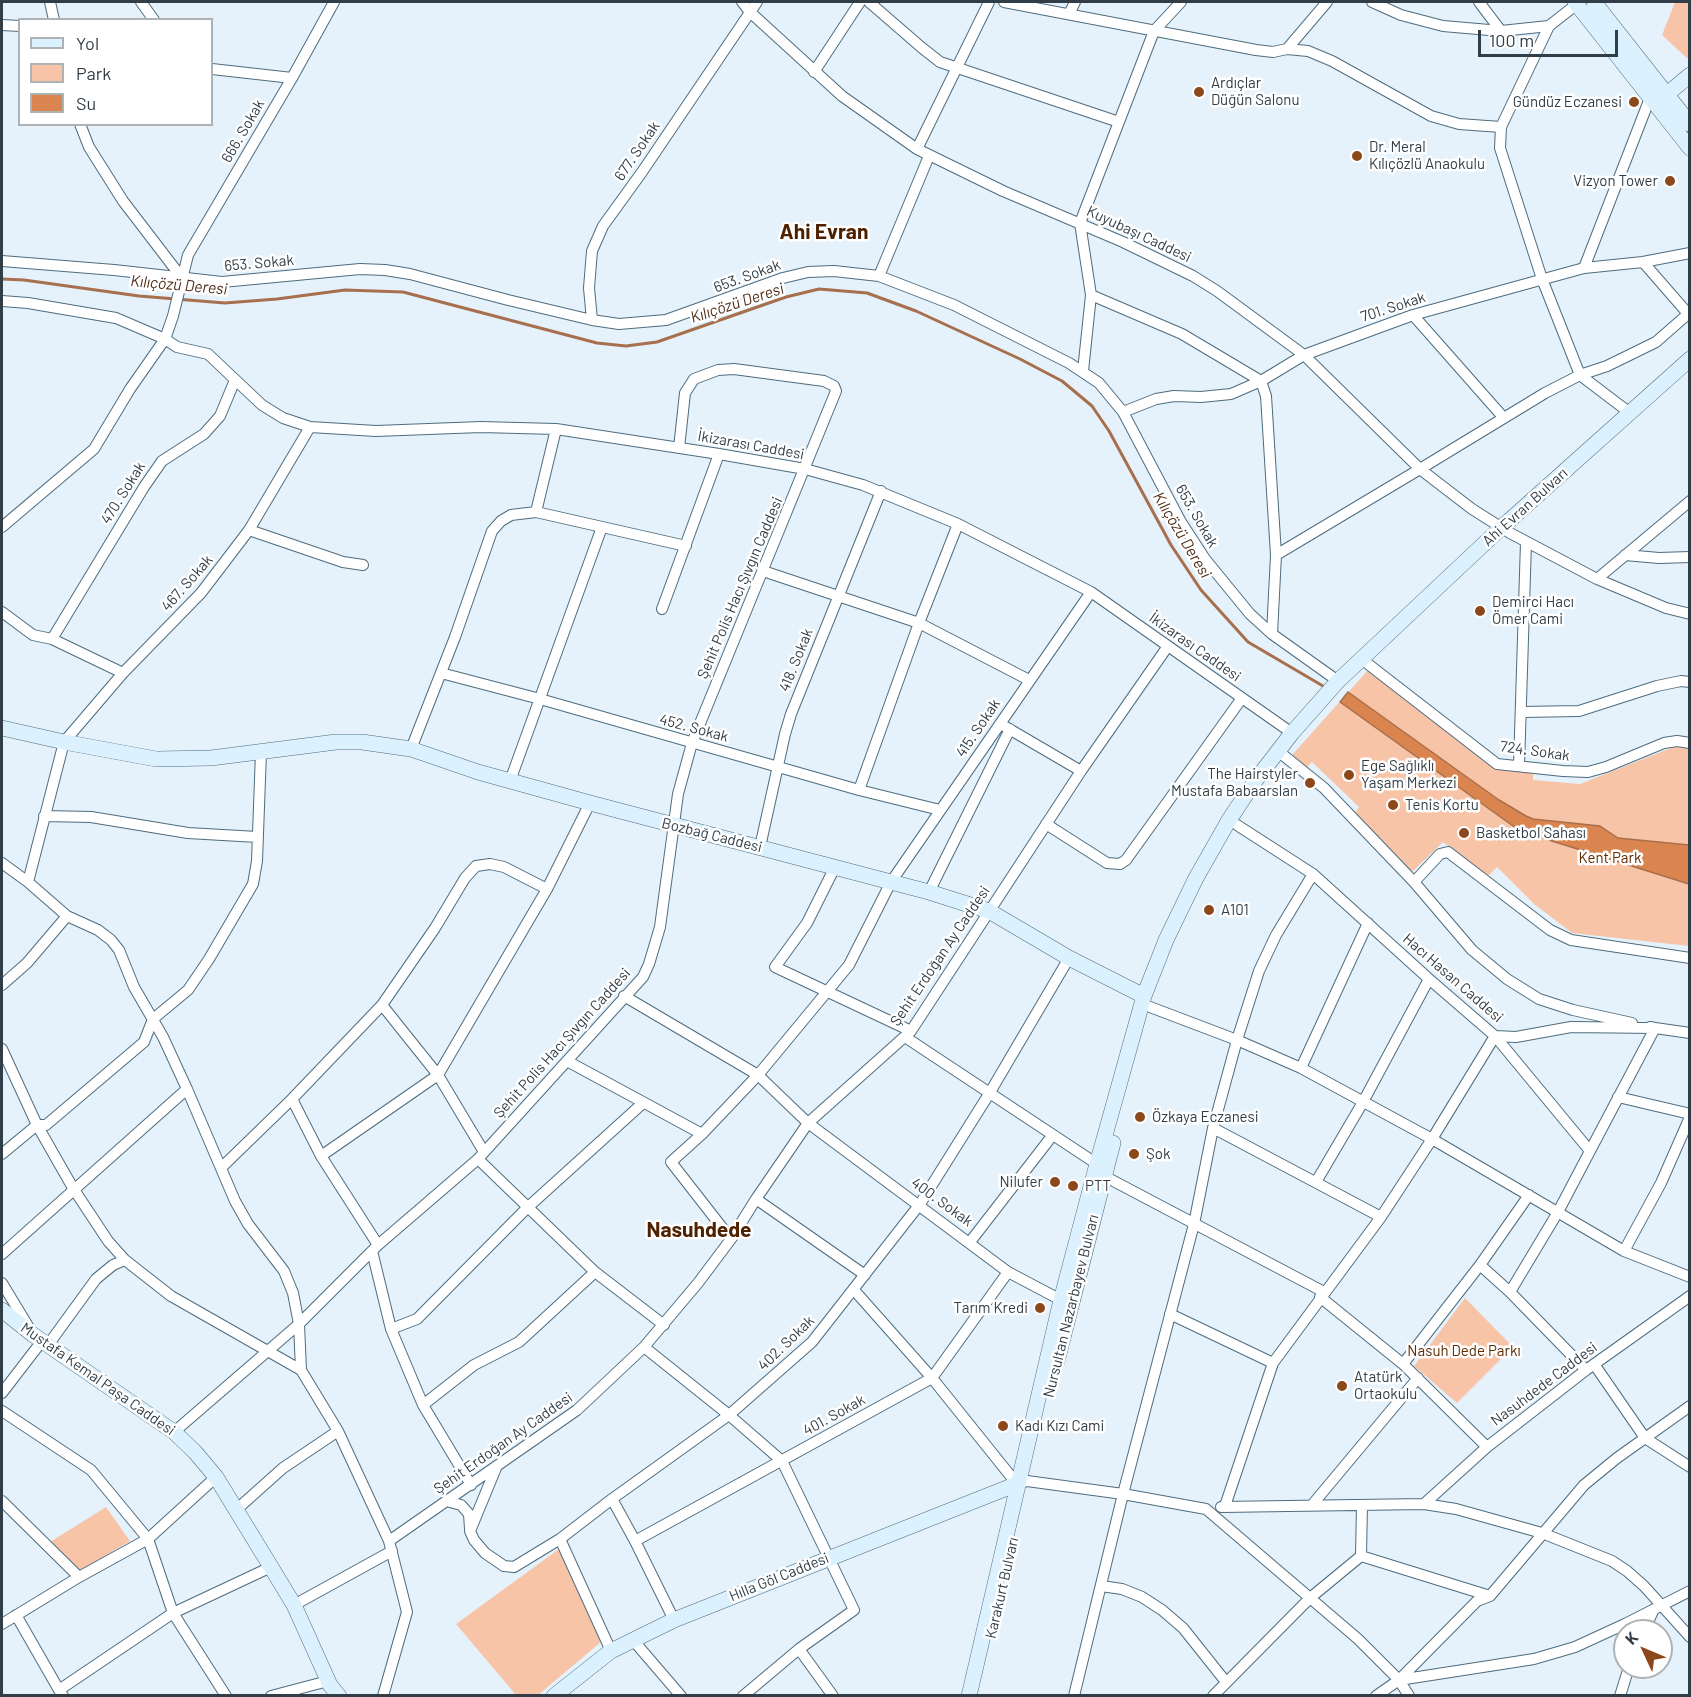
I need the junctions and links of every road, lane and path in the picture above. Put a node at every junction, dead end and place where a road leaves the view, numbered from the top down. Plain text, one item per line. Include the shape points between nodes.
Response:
1 (51, 2) edge
2 (141, 2) edge
3 (334, 2) edge
4 (742, 2) edge
5 (758, 2) edge
6 (860, 2) edge
7 (869, 2) edge
8 (989, 2) edge
9 (1004, 2) edge
10 (1075, 2) edge
11 (1181, 2) edge
12 (1327, 2) edge
13 (1372, 2) edge
14 (1479, 2) edge
15 (1594, 2) edge
16 (1576, 3) edge
17 (750, 12) junction
18 (1069, 14) junction
19 (54, 18) edge
20 (153, 18) edge
21 (2, 25) edge
22 (18, 26) edge
23 (1548, 26) junction
24 (1501, 31) junction
25 (1154, 32) junction
26 (1287, 49) junction
27 (957, 67) junction
28 (213, 69) edge
29 (814, 72) junction
30 (1689, 75) edge
31 (291, 78) junction
32 (1666, 95) junction
33 (1650, 98) junction
34 (1119, 123) junction
35 (1689, 124) edge
36 (81, 126) edge
37 (1501, 126) junction
38 (1689, 148) edge
39 (917, 149) junction
40 (929, 156) junction
41 (1080, 223) junction
42 (1689, 254) edge
43 (2, 261) edge
44 (1642, 262) junction
45 (1584, 268) junction
46 (879, 276) junction
47 (183, 278) junction
48 (1542, 279) junction
49 (1091, 295) junction
50 (2, 301) edge
51 (1413, 315) junction
52 (1689, 315) edge
53 (592, 320) junction
54 (165, 339) junction
55 (1304, 355) junction
56 (1689, 359) edge
57 (1689, 370) edge
58 (1083, 371) junction
59 (1580, 375) junction
60 (235, 380) junction
61 (1261, 381) junction
62 (1124, 412) junction
63 (1630, 413) junction
64 (1503, 417) junction
65 (310, 427) junction
66 (556, 429) junction
67 (679, 448) junction
68 (719, 454) junction
69 (805, 469) junction
70 (1420, 470) junction
71 (881, 491) junction
72 (1689, 501) edge
73 (536, 512) junction
74 (3, 524) edge
75 (958, 524) junction
76 (602, 526) junction
77 (249, 530) junction
78 (1506, 530) junction
79 (1526, 542) junction
80 (686, 546) junction
81 (1276, 555) junction
82 (1625, 555) junction
83 (1689, 557) edge
84 (363, 566) dead end
85 (763, 571) junction
86 (1597, 579) junction
87 (1091, 592) junction
88 (838, 596) junction
89 (662, 609) dead end
90 (2, 612) edge
91 (1689, 614) edge
92 (919, 623) junction
93 (1272, 634) junction
94 (52, 639) junction
95 (1168, 646) junction
96 (1365, 660) junction
97 (123, 673) junction
98 (441, 674) junction
99 (1029, 680) junction
100 (1338, 681) junction
101 (1689, 682) edge
102 (1242, 698) junction
103 (540, 699) junction
104 (1521, 711) junction
105 (999, 724) junction
106 (2, 728) edge
107 (1010, 729) junction
108 (1292, 733) junction
109 (64, 742) junction
110 (692, 743) junction
111 (1689, 743) edge
112 (411, 749) junction
113 (261, 752) junction
114 (1282, 754) junction
115 (778, 766) junction
116 (1519, 766) junction
117 (1081, 771) junction
118 (510, 781) junction
119 (859, 790) junction
120 (590, 803) junction
121 (940, 810) junction
122 (44, 816) junction
123 (1046, 824) junction
124 (1237, 825) junction
125 (674, 826) junction
126 (257, 837) junction
127 (760, 848) junction
128 (2, 863) edge
129 (835, 867) junction
130 (1312, 874) junction
131 (28, 882) junction
132 (891, 882) junction
133 (1414, 882) junction
134 (547, 889) junction
135 (929, 892) junction
136 (989, 911) junction
137 (67, 916) junction
138 (1368, 923) junction
139 (1069, 958) junction
140 (1689, 958) edge
141 (1429, 979) junction
142 (2, 985) edge
143 (828, 992) junction
144 (624, 996) junction
145 (1147, 1002) junction
146 (382, 1005) junction
147 (153, 1019) junction
148 (1655, 1028) junction
149 (1689, 1033) edge
150 (908, 1034) junction
151 (1495, 1036) junction
152 (1237, 1040) junction
153 (2, 1049) edge
154 (567, 1061) junction
155 (1300, 1068) junction
156 (438, 1075) junction
157 (758, 1075) junction
158 (187, 1089) junction
159 (989, 1094) junction
160 (1618, 1097) junction
161 (292, 1099) junction
162 (1364, 1102) junction
163 (643, 1103) junction
164 (1689, 1115) edge
165 (808, 1123) junction
166 (37, 1125) junction
167 (1214, 1128) junction
168 (702, 1134) junction
169 (1052, 1136) junction
170 (1432, 1140) junction
171 (1590, 1151) junction
172 (2, 1154) edge
173 (321, 1156) junction
174 (481, 1156) junction
175 (222, 1167) junction
176 (1100, 1170) junction
177 (1316, 1182) junction
178 (73, 1188) junction
179 (1529, 1195) junction
180 (756, 1198) junction
181 (920, 1204) junction
182 (527, 1208) junction
183 (1558, 1212) junction
184 (1381, 1217) junction
185 (1194, 1224) junction
186 (731, 1239) junction
187 (970, 1242) junction
188 (375, 1248) junction
189 (1624, 1251) junction
190 (2, 1254) edge
191 (125, 1260) junction
192 (1480, 1265) junction
193 (595, 1272) junction
194 (1008, 1272) junction
195 (866, 1275) junction
196 (1689, 1277) edge
197 (2, 1283) edge
198 (854, 1290) junction
199 (1510, 1292) junction
200 (1322, 1295) junction
201 (1689, 1296) edge
202 (1061, 1300) junction
203 (2, 1310) edge
204 (1170, 1314) junction
205 (299, 1324) junction
206 (664, 1325) junction
207 (392, 1329) junction
208 (41, 1340) junction
209 (644, 1347) junction
210 (269, 1351) junction
211 (1273, 1363) junction
212 (1403, 1364) junction
213 (1590, 1367) junction
214 (301, 1370) junction
215 (932, 1378) junction
216 (1418, 1378) junction
217 (2, 1393) edge
218 (423, 1405) junction
219 (1689, 1406) edge
220 (2, 1411) edge
221 (729, 1415) junction
222 (338, 1431) junction
223 (174, 1432) junction
224 (1645, 1438) junction
225 (1487, 1447) junction
226 (782, 1461) junction
227 (1689, 1467) edge
228 (496, 1468) junction
229 (216, 1477) junction
230 (1022, 1482) junction
231 (471, 1485) junction
232 (1123, 1494) junction
233 (612, 1499) junction
234 (2, 1501) edge
235 (446, 1501) junction
236 (1424, 1504) junction
237 (1312, 1505) junction
238 (1362, 1505) junction
239 (1225, 1506) junction
240 (1206, 1509) junction
241 (236, 1510) junction
242 (470, 1531) junction
243 (1542, 1533) junction
244 (148, 1539) junction
245 (560, 1539) junction
246 (635, 1540) junction
247 (390, 1546) junction
248 (1361, 1556) junction
249 (828, 1557) junction
250 (272, 1567) junction
251 (79, 1577) junction
252 (1101, 1586) junction
253 (1689, 1591) edge
254 (1490, 1596) junction
255 (1310, 1598) junction
256 (294, 1605) junction
257 (1657, 1609) junction
258 (173, 1613) junction
259 (16, 1615) junction
260 (1651, 1619) edge
261 (674, 1620) junction
262 (2, 1624) edge
263 (1689, 1637) edge
264 (633, 1640) junction
265 (799, 1649) junction
266 (611, 1651) junction
267 (1625, 1679) edge
268 (1399, 1680) junction
269 (1226, 1683) junction
270 (331, 1689) edge
271 (61, 1693) edge
272 (225, 1695) edge
273 (271, 1695) edge
274 (383, 1695) edge
275 (554, 1695) edge
276 (681, 1695) edge
277 (743, 1695) edge
278 (833, 1695) edge
279 (969, 1695) edge
280 (977, 1695) edge
281 (1074, 1695) edge
282 (1213, 1695) edge
283 (1376, 1695) edge
284 (1409, 1695) edge
285 (1620, 1695) edge

1 - 19 street
2 - 20 street
3 - 31 street, 666. Sokak
4 - 17 street, Kuyubaşı Caddesi
5 - 17 street, 677. Sokak
6 - 29 street
7 - 27 street via 940,62
8 - 27 street
9 - 18 street
10 - 18 street
11 - 25 street
12 - 26 street
13 - 24 street via 1401,15 1443,26
14 - 24 street
15 - 32 main road
16 - 23 street
16 - 33 main road
17 - 29 street, Kuyubaşı Caddesi
17 - 53 street, 677. Sokak via 603,226 592,251
18 - 25 street
21 - 22 street
23 - 24 street
23 - 37 street
25 - 26 street via 1256,51
25 - 34 street
26 - 37 street via 1308,51 1332,61 1431,116 1459,124
27 - 34 street
27 - 39 street
28 - 31 street
29 - 39 street, Kuyubaşı Caddesi
30 - 32 main road
31 - 47 street, 666. Sokak via 188,255
32 - 35 main road
33 - 38 main road
33 - 45 street
34 - 41 street
36 - 47 street via 89,147 123,201
37 - 48 street via 1500,148
39 - 40 street, Kuyubaşı Caddesi
40 - 41 street, Kuyubaşı Caddesi
40 - 46 street
41 - 49 street
41 - 55 street, Kuyubaşı Caddesi via 1193,276
42 - 44 street, 701. Sokak
43 - 47 street, 653. Sokak
44 - 45 street, 701. Sokak
44 - 52 street
45 - 48 street, 701. Sokak
46 - 53 street, 653. Sokak via 808,272 666,320 619,324
46 - 58 street, 653. Sokak via 954,305
47 - 53 street, 653. Sokak via 222,282 385,270
47 - 54 street, 666. Sokak
48 - 51 street, 701. Sokak
48 - 59 street
49 - 58 street
49 - 61 street via 1182,334
50 - 54 street, İkizarası Caddesi via 116,318
51 - 55 street, 701. Sokak
51 - 64 street
52 - 59 street via 1656,342
54 - 60 street, İkizarası Caddesi via 187,351 208,354
54 - 74 street, 666. Sokak via 94,448
55 - 61 street, 701. Sokak
55 - 70 street, Kuyubaşı Caddesi
56 - 63 main road, Ahi Evran Bulvarı
57 - 78 main road, Ahi Evran Bulvarı
58 - 62 street, 653. Sokak
59 - 63 street
59 - 64 street
60 - 65 street, İkizarası Caddesi via 272,412
60 - 94 street, 470. Sokak via 220,416 204,434 162,461
61 - 62 street, 701. Sokak via 1231,394 1156,399
61 - 81 street via 1266,396
62 - 93 street, 653. Sokak via 1181,522 1205,559 1250,614
63 - 78 main road, Ahi Evran Bulvarı
64 - 70 street
65 - 66 street, İkizarası Caddesi via 376,431
65 - 77 street, 467. Sokak
66 - 67 street, İkizarası Caddesi
66 - 73 street
67 - 68 street, İkizarası Caddesi
67 - 69 street, Şehit Polis Hacı Şıvgın Caddesi via 685,393 694,379 734,369 824,381 836,391
68 - 69 street, İkizarası Caddesi
68 - 80 street
69 - 71 street, İkizarası Caddesi
69 - 85 street, Şehit Polis Hacı Şıvgın Caddesi
70 - 78 street, Kuyubaşı Caddesi
70 - 81 street
71 - 75 street, İkizarası Caddesi
71 - 88 street, 418. Sokak
72 - 82 street
73 - 76 street
73 - 98 street via 511,516 492,531
75 - 87 street, İkizarası Caddesi
75 - 92 street
76 - 80 street
76 - 103 street
77 - 84 street
77 - 97 street, 467. Sokak via 201,594
78 - 79 street, Kuyubaşı Caddesi
78 - 96 main road, Ahi Evran Bulvarı
79 - 86 street, Kuyubaşı Caddesi
79 - 104 street
80 - 89 street
81 - 93 street
82 - 83 street
82 - 86 street
85 - 88 street
85 - 110 street, Şehit Polis Hacı Şıvgın Caddesi
86 - 91 street, Kuyubaşı Caddesi
87 - 95 street, İkizarası Caddesi
87 - 99 street, 415. Sokak
88 - 92 street
88 - 115 street, 418. Sokak via 791,714
90 - 94 street via 33,634
92 - 99 street
92 - 119 street
93 - 100 street, 653. Sokak
94 - 97 street
95 - 102 street, İkizarası Caddesi
95 - 117 street, Şehit Erdoğan Ay Caddesi
96 - 100 main road
96 - 114 main road, Nursultan Nazarbayev Bulvarı via 1325,710
96 - 116 street, 724. Sokak via 1497,764
97 - 109 street, 467. Sokak
98 - 103 street, 452. Sokak
98 - 112 street
99 - 105 street, 415. Sokak
100 - 108 main road, Nursultan Nazarbayev Bulvarı
101 - 104 street via 1664,684 1579,711
102 - 108 street, İkizarası Caddesi
102 - 123 street via 1120,864 1107,863
103 - 110 street, 452. Sokak
103 - 118 street
104 - 116 street
105 - 107 street
105 - 121 street, 415. Sokak
106 - 109 main road, Bozbağ Caddesi
107 - 117 street
107 - 135 street
108 - 114 main road, Nursultan Nazarbayev Bulvarı
109 - 113 main road, Bozbağ Caddesi via 156,759
109 - 122 street
110 - 115 street, 452. Sokak
110 - 125 street, Şehit Polis Hacı Şıvgın Caddesi
111 - 116 street, 724. Sokak via 1664,743 1588,772
112 - 113 main road, Bozbağ Caddesi via 348,742
112 - 118 main road, Bozbağ Caddesi
113 - 126 street
114 - 124 main road, Nursultan Nazarbayev Bulvarı
114 - 133 street via 1339,803
114 - 145 main road, Nursultan Nazarbayev Bulvarı via 1241,801 1201,868 1166,940
115 - 119 street, 452. Sokak
115 - 127 street, 418. Sokak
117 - 123 street, Şehit Erdoğan Ay Caddesi
118 - 120 main road, Bozbağ Caddesi
119 - 121 street, 452. Sokak
120 - 125 main road, Bozbağ Caddesi
120 - 134 street
121 - 132 street, 415. Sokak
122 - 126 street
122 - 131 street
123 - 136 street, Şehit Erdoğan Ay Caddesi
124 - 130 street, Hacı Hasan Caddesi
124 - 145 main road, Nursultan Nazarbayev Bulvarı via 1182,925
125 - 127 main road, Bozbağ Caddesi
125 - 144 street, Şehit Polis Hacı Şıvgın Caddesi via 657,939 643,977
126 - 147 street via 253,884 241,907 188,990
127 - 129 main road, Bozbağ Caddesi
128 - 131 street
129 - 132 main road, Bozbağ Caddesi
129 - 143 street via 807,923 775,967
130 - 138 street, Hacı Hasan Caddesi
130 - 152 street via 1259,971
131 - 137 street
132 - 135 main road, Bozbağ Caddesi
132 - 143 street, 415. Sokak via 849,965
133 - 140 street via 1440,854 1448,852 1550,930 1571,940
133 - 148 street via 1472,950 1539,999
134 - 146 street via 504,867 476,866
134 - 156 street
135 - 136 main road, Bozbağ Caddesi
136 - 139 main road, Bozbağ Caddesi
136 - 150 street, Şehit Erdoğan Ay Caddesi
137 - 142 street via 27,963
137 - 147 street via 111,940
138 - 141 street, Hacı Hasan Caddesi
138 - 155 street
139 - 145 main road, Bozbağ Caddesi
139 - 159 street, 402. Sokak
141 - 151 street, Hacı Hasan Caddesi
141 - 162 street
143 - 150 street
143 - 157 street, 415. Sokak
144 - 154 street, Şehit Polis Hacı Şıvgın Caddesi
144 - 157 street, 400. Sokak
145 - 152 street
145 - 176 main road, Nursultan Nazarbayev Bulvarı
146 - 156 street
146 - 161 street
147 - 158 street
147 - 166 street via 144,1042 46,1125
148 - 149 street, Hacı Hasan Caddesi
148 - 151 street, Hacı Hasan Caddesi via 1571,1027 1516,1037
148 - 160 street
150 - 159 street
150 - 165 street, Şehit Erdoğan Ay Caddesi
151 - 170 street
151 - 171 street
152 - 155 street
152 - 167 street
153 - 166 street
154 - 163 street
154 - 174 street, Şehit Polis Hacı Şıvgın Caddesi
155 - 162 street
156 - 173 street
156 - 174 street
157 - 165 street, 400. Sokak
157 - 168 street, 415. Sokak
158 - 175 street
158 - 178 street
159 - 169 street
159 - 181 street, 402. Sokak
160 - 164 street
160 - 171 street
161 - 173 street
161 - 175 street
162 - 170 street
162 - 177 street
163 - 168 street
163 - 182 street
164 - 189 street via 1661,1183
165 - 180 street, Şehit Erdoğan Ay Caddesi
165 - 181 street, 400. Sokak
166 - 172 street
166 - 178 street
167 - 177 street
167 - 185 street
168 - 186 street, 415. Sokak via 671,1162
169 - 176 street
169 - 187 street
170 - 179 street
170 - 184 street
171 - 183 street
173 - 188 street
174 - 182 street
174 - 188 street, Şehit Polis Hacı Şıvgın Caddesi
175 - 205 street via 248,1224 284,1271
176 - 185 street
176 - 202 main road, Nursultan Nazarbayev Bulvarı
176 - 230 main road, Nursultan Nazarbayev Bulvarı
177 - 184 street
178 - 190 street
178 - 191 street
179 - 183 street
179 - 192 street
180 - 186 street, Şehit Erdoğan Ay Caddesi
180 - 195 street
181 - 187 street, 400. Sokak
181 - 195 street, 402. Sokak
182 - 193 street
182 - 207 street via 417,1319
183 - 189 street
183 - 199 street
184 - 200 street
185 - 200 street
185 - 204 street
186 - 206 street, Şehit Erdoğan Ay Caddesi
187 - 194 street, 400. Sokak
188 - 205 street, Şehit Polis Hacı Şıvgın Caddesi
188 - 207 street
189 - 196 street
191 - 208 street via 96,1279
191 - 210 street via 171,1296
192 - 199 street
192 - 212 street
193 - 206 street
193 - 218 street via 519,1342 474,1365
194 - 202 street, 400. Sokak
194 - 215 street, 401. Sokak
195 - 198 street, 402. Sokak
197 - 208 street
198 - 215 street
198 - 221 street, 402. Sokak via 812,1342
199 - 213 street
200 - 211 street
200 - 212 street
201 - 213 street, Nasuhdede Caddesi
202 - 230 main road, Nursultan Nazarbayev Bulvarı
203 - 208 main road, Mustafa Kemal Paşa Caddesi
204 - 211 street
204 - 232 street
205 - 210 street, Şehit Polis Hacı Şıvgın Caddesi
205 - 214 street
206 - 209 street, Şehit Erdoğan Ay Caddesi
207 - 218 street
208 - 217 street
208 - 223 main road, Mustafa Kemal Paşa Caddesi
209 - 221 street
209 - 228 street, Şehit Erdoğan Ay Caddesi via 577,1410
210 - 214 street
210 - 223 street, Şehit Polis Hacı Şıvgın Caddesi
211 - 239 street
212 - 216 street
213 - 224 street
213 - 225 street, Nasuhdede Caddesi
214 - 222 street
215 - 226 street, 401. Sokak
215 - 230 street
216 - 225 street
216 - 237 street
218 - 231 street
219 - 224 street
220 - 244 street via 91,1470
221 - 226 street
221 - 233 street, 402. Sokak
222 - 241 street via 283,1468
222 - 247 street
223 - 229 main road, Mustafa Kemal Paşa Caddesi
224 - 227 street
224 - 243 street via 1584,1485
225 - 236 street, Nasuhdede Caddesi
226 - 246 street, 401. Sokak
226 - 249 street
228 - 231 street, Şehit Erdoğan Ay Caddesi
228 - 242 street
229 - 241 main road, Mustafa Kemal Paşa Caddesi
229 - 244 street
230 - 232 street
230 - 249 main road, Hılla Göl Caddesi
230 - 279 main road, Karakurt Bulvarı
230 - 280 main road, Karakurt Bulvarı
231 - 235 street, Şehit Erdoğan Ay Caddesi
232 - 240 street
232 - 252 street
233 - 245 street, 402. Sokak
233 - 246 street
234 - 251 street
235 - 242 street via 461,1505 469,1514
235 - 247 street, Şehit Erdoğan Ay Caddesi
236 - 238 street
236 - 243 street
237 - 238 street
237 - 239 street
238 - 248 street
239 - 240 street
240 - 255 street
241 - 250 main road, Mustafa Kemal Paşa Caddesi
242 - 245 street, 402. Sokak via 485,1553 504,1566 514,1567
243 - 254 street
243 - 257 street via 1612,1561 1644,1586
244 - 251 street
244 - 258 street
245 - 266 street
246 - 261 street
247 - 256 street, Şehit Erdoğan Ay Caddesi
247 - 274 street via 407,1612
248 - 254 street
248 - 255 street
249 - 261 main road, Hılla Göl Caddesi
249 - 265 street via 854,1610
250 - 256 main road, Mustafa Kemal Paşa Caddesi
250 - 258 street
251 - 259 street
252 - 269 street via 1122,1589 1162,1610 1183,1628
252 - 281 street
253 - 257 street
254 - 268 street via 1477,1601
255 - 268 street
255 - 269 street
256 - 270 main road, Mustafa Kemal Paşa Caddesi
257 - 260 street
257 - 263 street
257 - 268 street via 1584,1643 1534,1659
258 - 271 street
258 - 272 street
259 - 262 street
259 - 271 street
261 - 264 main road, Hılla Göl Caddesi
264 - 266 main road, Hılla Göl Caddesi
264 - 276 street
265 - 277 street
265 - 278 street
266 - 275 main road, Hılla Göl Caddesi
267 - 285 street
268 - 283 street
268 - 284 street
269 - 282 street
270 - 273 street

